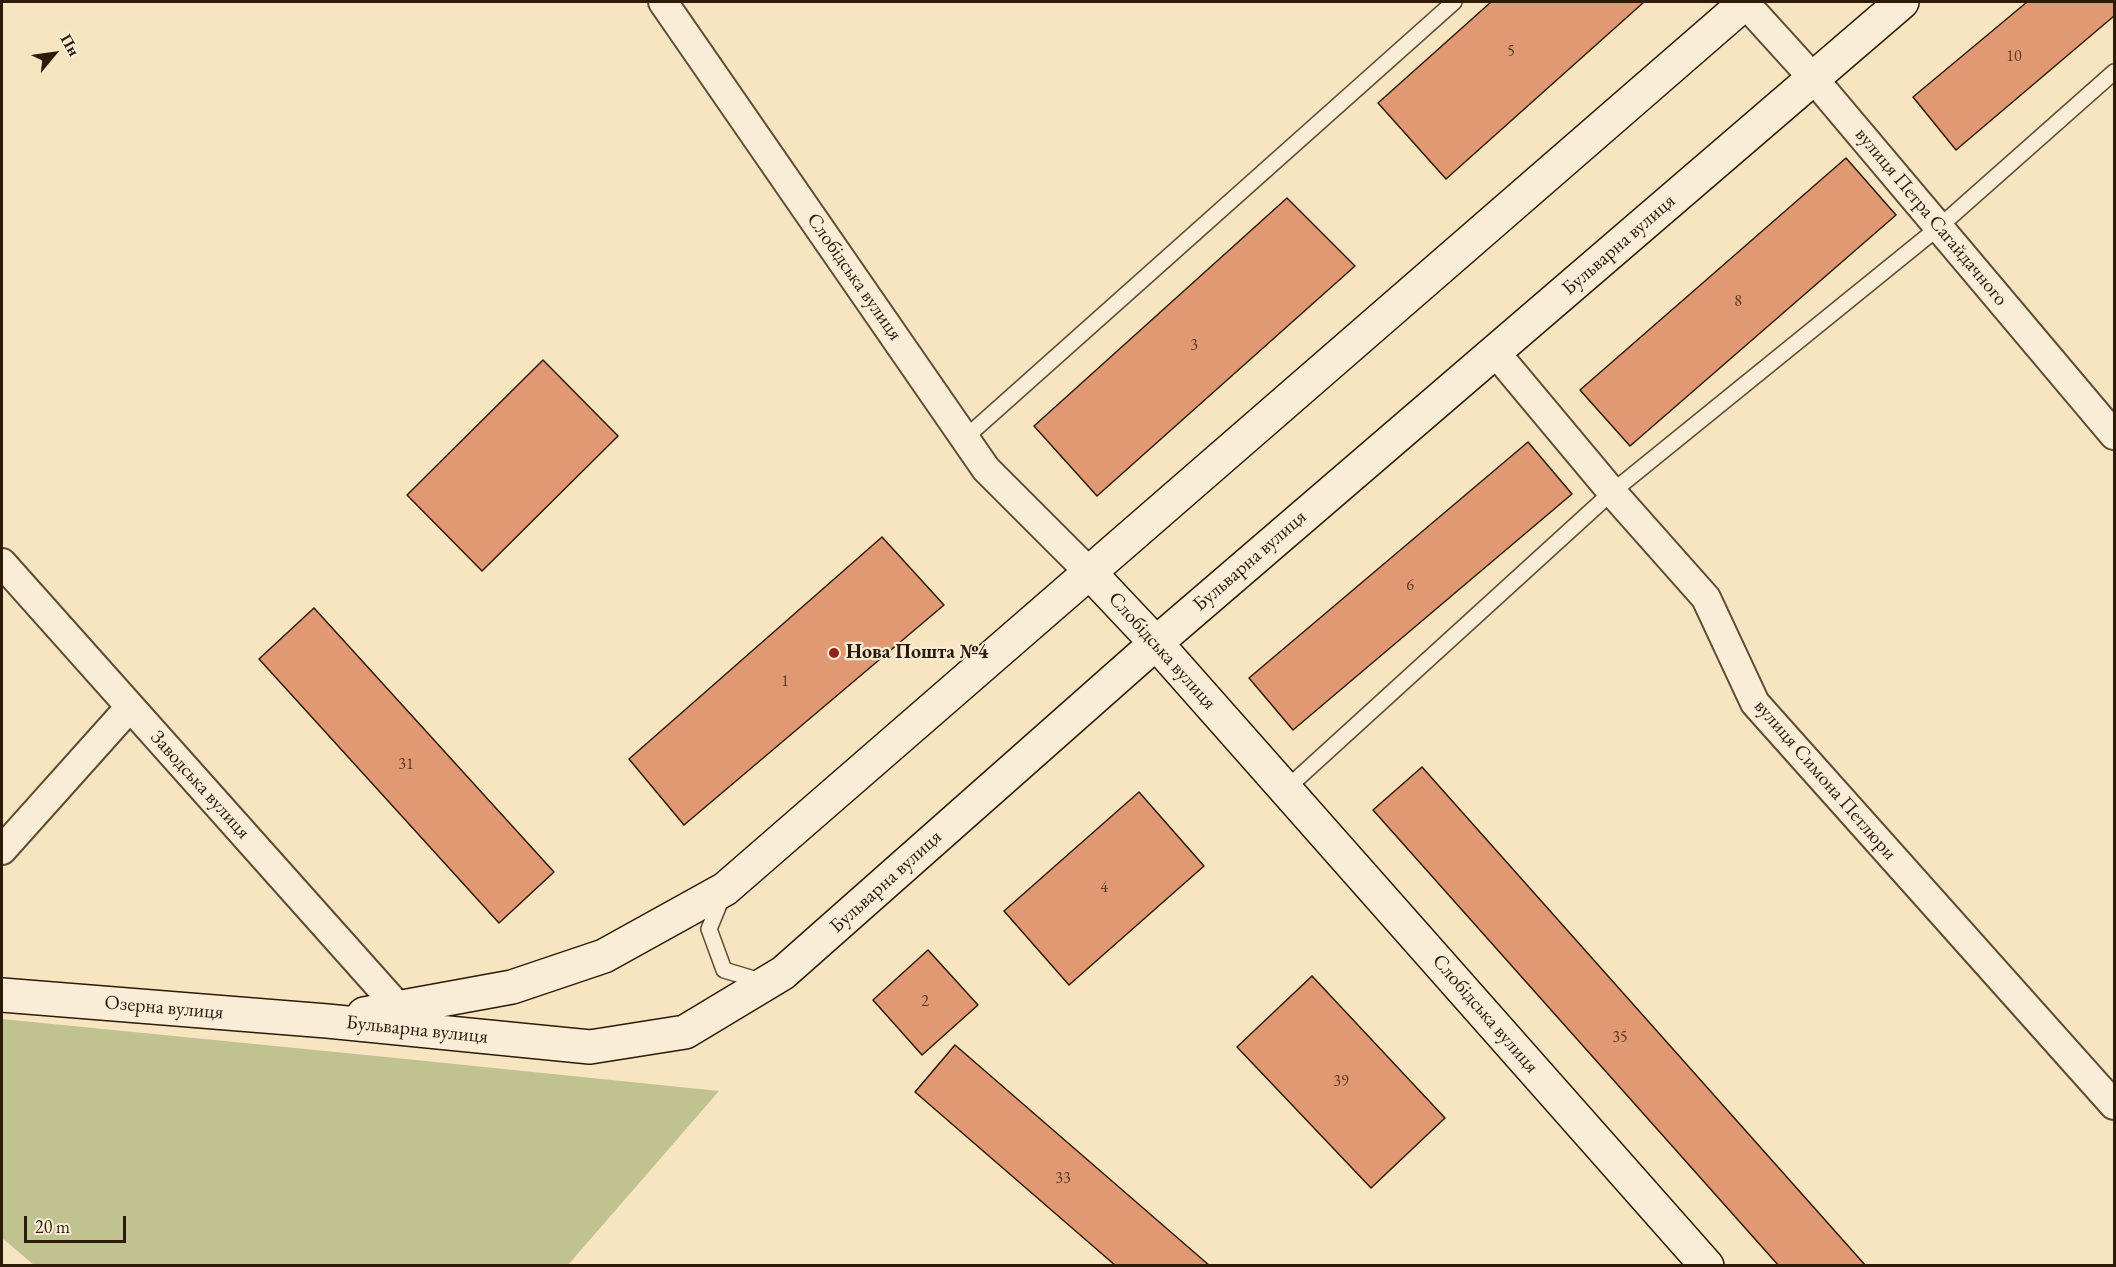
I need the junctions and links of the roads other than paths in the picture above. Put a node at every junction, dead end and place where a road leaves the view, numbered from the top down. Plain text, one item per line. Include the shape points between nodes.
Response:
1 (663, 2) edge
2 (1454, 2) edge
3 (1745, 2) edge
4 (1902, 2) edge
5 (2115, 72) edge
6 (1813, 78) junction
7 (1939, 227) junction
8 (1495, 352) junction
9 (2115, 435) edge
10 (965, 438) junction
11 (1612, 492) junction
12 (2, 563) edge
13 (1090, 573) junction
14 (1156, 642) junction
15 (130, 707) junction
16 (1286, 789) junction
17 (2, 850) edge
18 (725, 889) junction
19 (768, 983) junction
20 (2, 995) edge
21 (399, 1008) junction
22 (327, 1021) junction
23 (2115, 1105) edge
24 (1707, 1266) edge

1 - 10 street, Слобідська вулиця
2 - 10 lane
3 - 6 street, вулиця Петра Сагайдачного
3 - 13 main road, Бульварна вулиця
4 - 6 main road, Бульварна вулиця
5 - 7 lane
6 - 7 street, вулиця Петра Сагайдачного
6 - 8 main road, Бульварна вулиця
7 - 9 street, вулиця Петра Сагайдачного
7 - 11 lane
8 - 11 street, вулиця Симона Петлюри
8 - 14 main road, Бульварна вулиця
10 - 13 street, Слобідська вулиця via 987,470
11 - 16 lane
11 - 23 street, вулиця Симона Петлюри via 1706,598 1755,703
12 - 15 street, Заводська вулиця
13 - 14 main road, Слобідська вулиця
13 - 18 main road, Бульварна вулиця
14 - 16 main road, Слобідська вулиця
14 - 19 main road, Бульварна вулиця
15 - 17 street
15 - 21 street, Заводська вулиця
16 - 24 main road, Слобідська вулиця
18 - 19 lane via 709,929 724,970
18 - 21 main road, Бульварна вулиця via 604,956 512,987
19 - 22 main road, Бульварна вулиця via 685,1032 590,1047
20 - 22 main road, Озерна вулиця
21 - 22 main road, Бульварна вулиця

